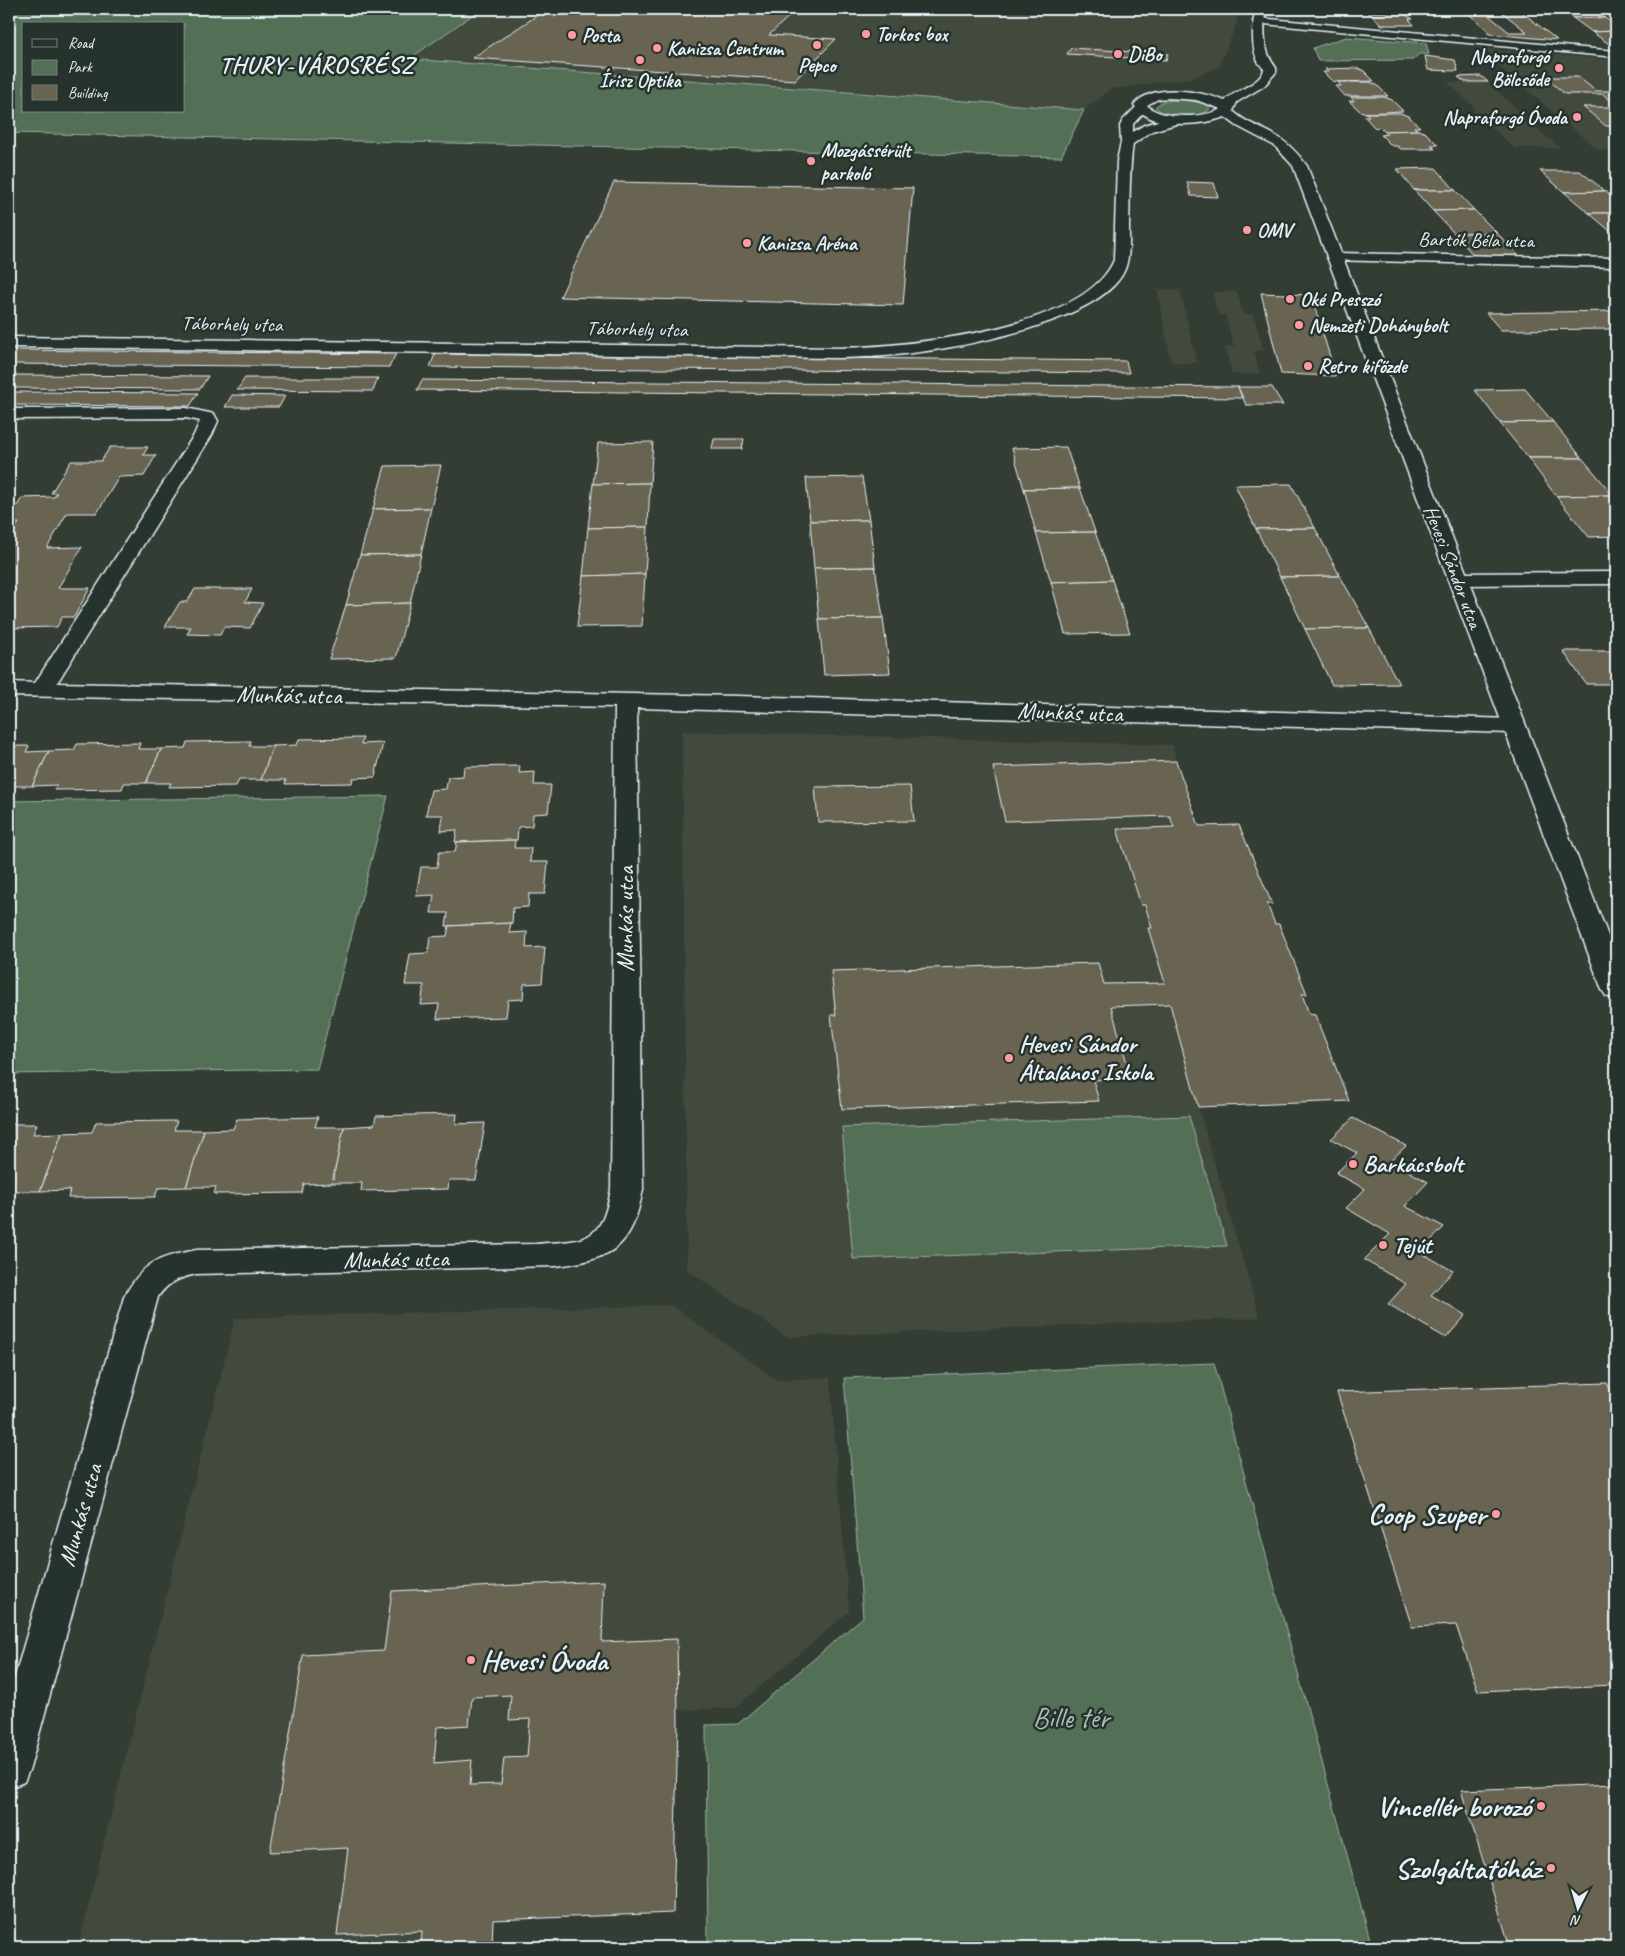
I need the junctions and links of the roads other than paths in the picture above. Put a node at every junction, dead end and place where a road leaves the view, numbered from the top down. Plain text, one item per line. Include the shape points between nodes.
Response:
1 (1260, 9) edge
2 (1258, 21) junction
3 (1616, 54) edge
4 (1256, 69) junction
5 (1231, 86) dead end
6 (1217, 90) dead end
7 (1185, 95) junction
8 (1141, 109) junction
9 (1227, 109) junction
10 (1182, 119) junction
11 (1127, 142) junction
12 (1285, 148) junction
13 (1334, 257) junction
14 (1616, 263) edge
15 (9, 342) edge
16 (15, 414) edge
17 (9, 431) edge
18 (1616, 578) edge
19 (1458, 579) junction
20 (9, 689) edge
21 (42, 690) junction
22 (626, 701) junction
23 (1513, 726) junction
24 (1616, 990) edge
25 (9, 1768) edge

1 - 2 street
2 - 3 street
2 - 4 street
4 - 5 street
4 - 9 street via 1270,68 1268,77 1254,89 1233,98
6 - 7 street
7 - 8 street via 1148,99 1140,105
7 - 9 street, Hevesi Sándor utca via 1212,99
8 - 10 street
8 - 11 street, Táborhely utca via 1127,123
9 - 10 street via 1224,114 1208,118
9 - 12 street, Hevesi Sándor utca via 1233,120 1270,137
10 - 11 street via 1148,128
10 - 12 street
11 - 15 street, Táborhely utca via 1121,260 1115,274 1101,288 1064,310 950,343 878,352 839,353
12 - 13 street, Hevesi Sándor utca via 1300,166
13 - 14 street, Bartók Béla utca
13 - 19 street, Hevesi Sándor utca
16 - 17 street
16 - 21 street via 186,413 200,415 209,421
18 - 19 street
19 - 23 street, Hevesi Sándor utca
20 - 21 street, Munkás utca
21 - 22 street, Munkás utca
22 - 23 street, Munkás utca
22 - 25 street, Munkás utca via 627,1189 617,1228 606,1241 587,1250 562,1254 196,1262 175,1266 148,1282 141,1297
23 - 24 street, Hevesi Sándor utca

